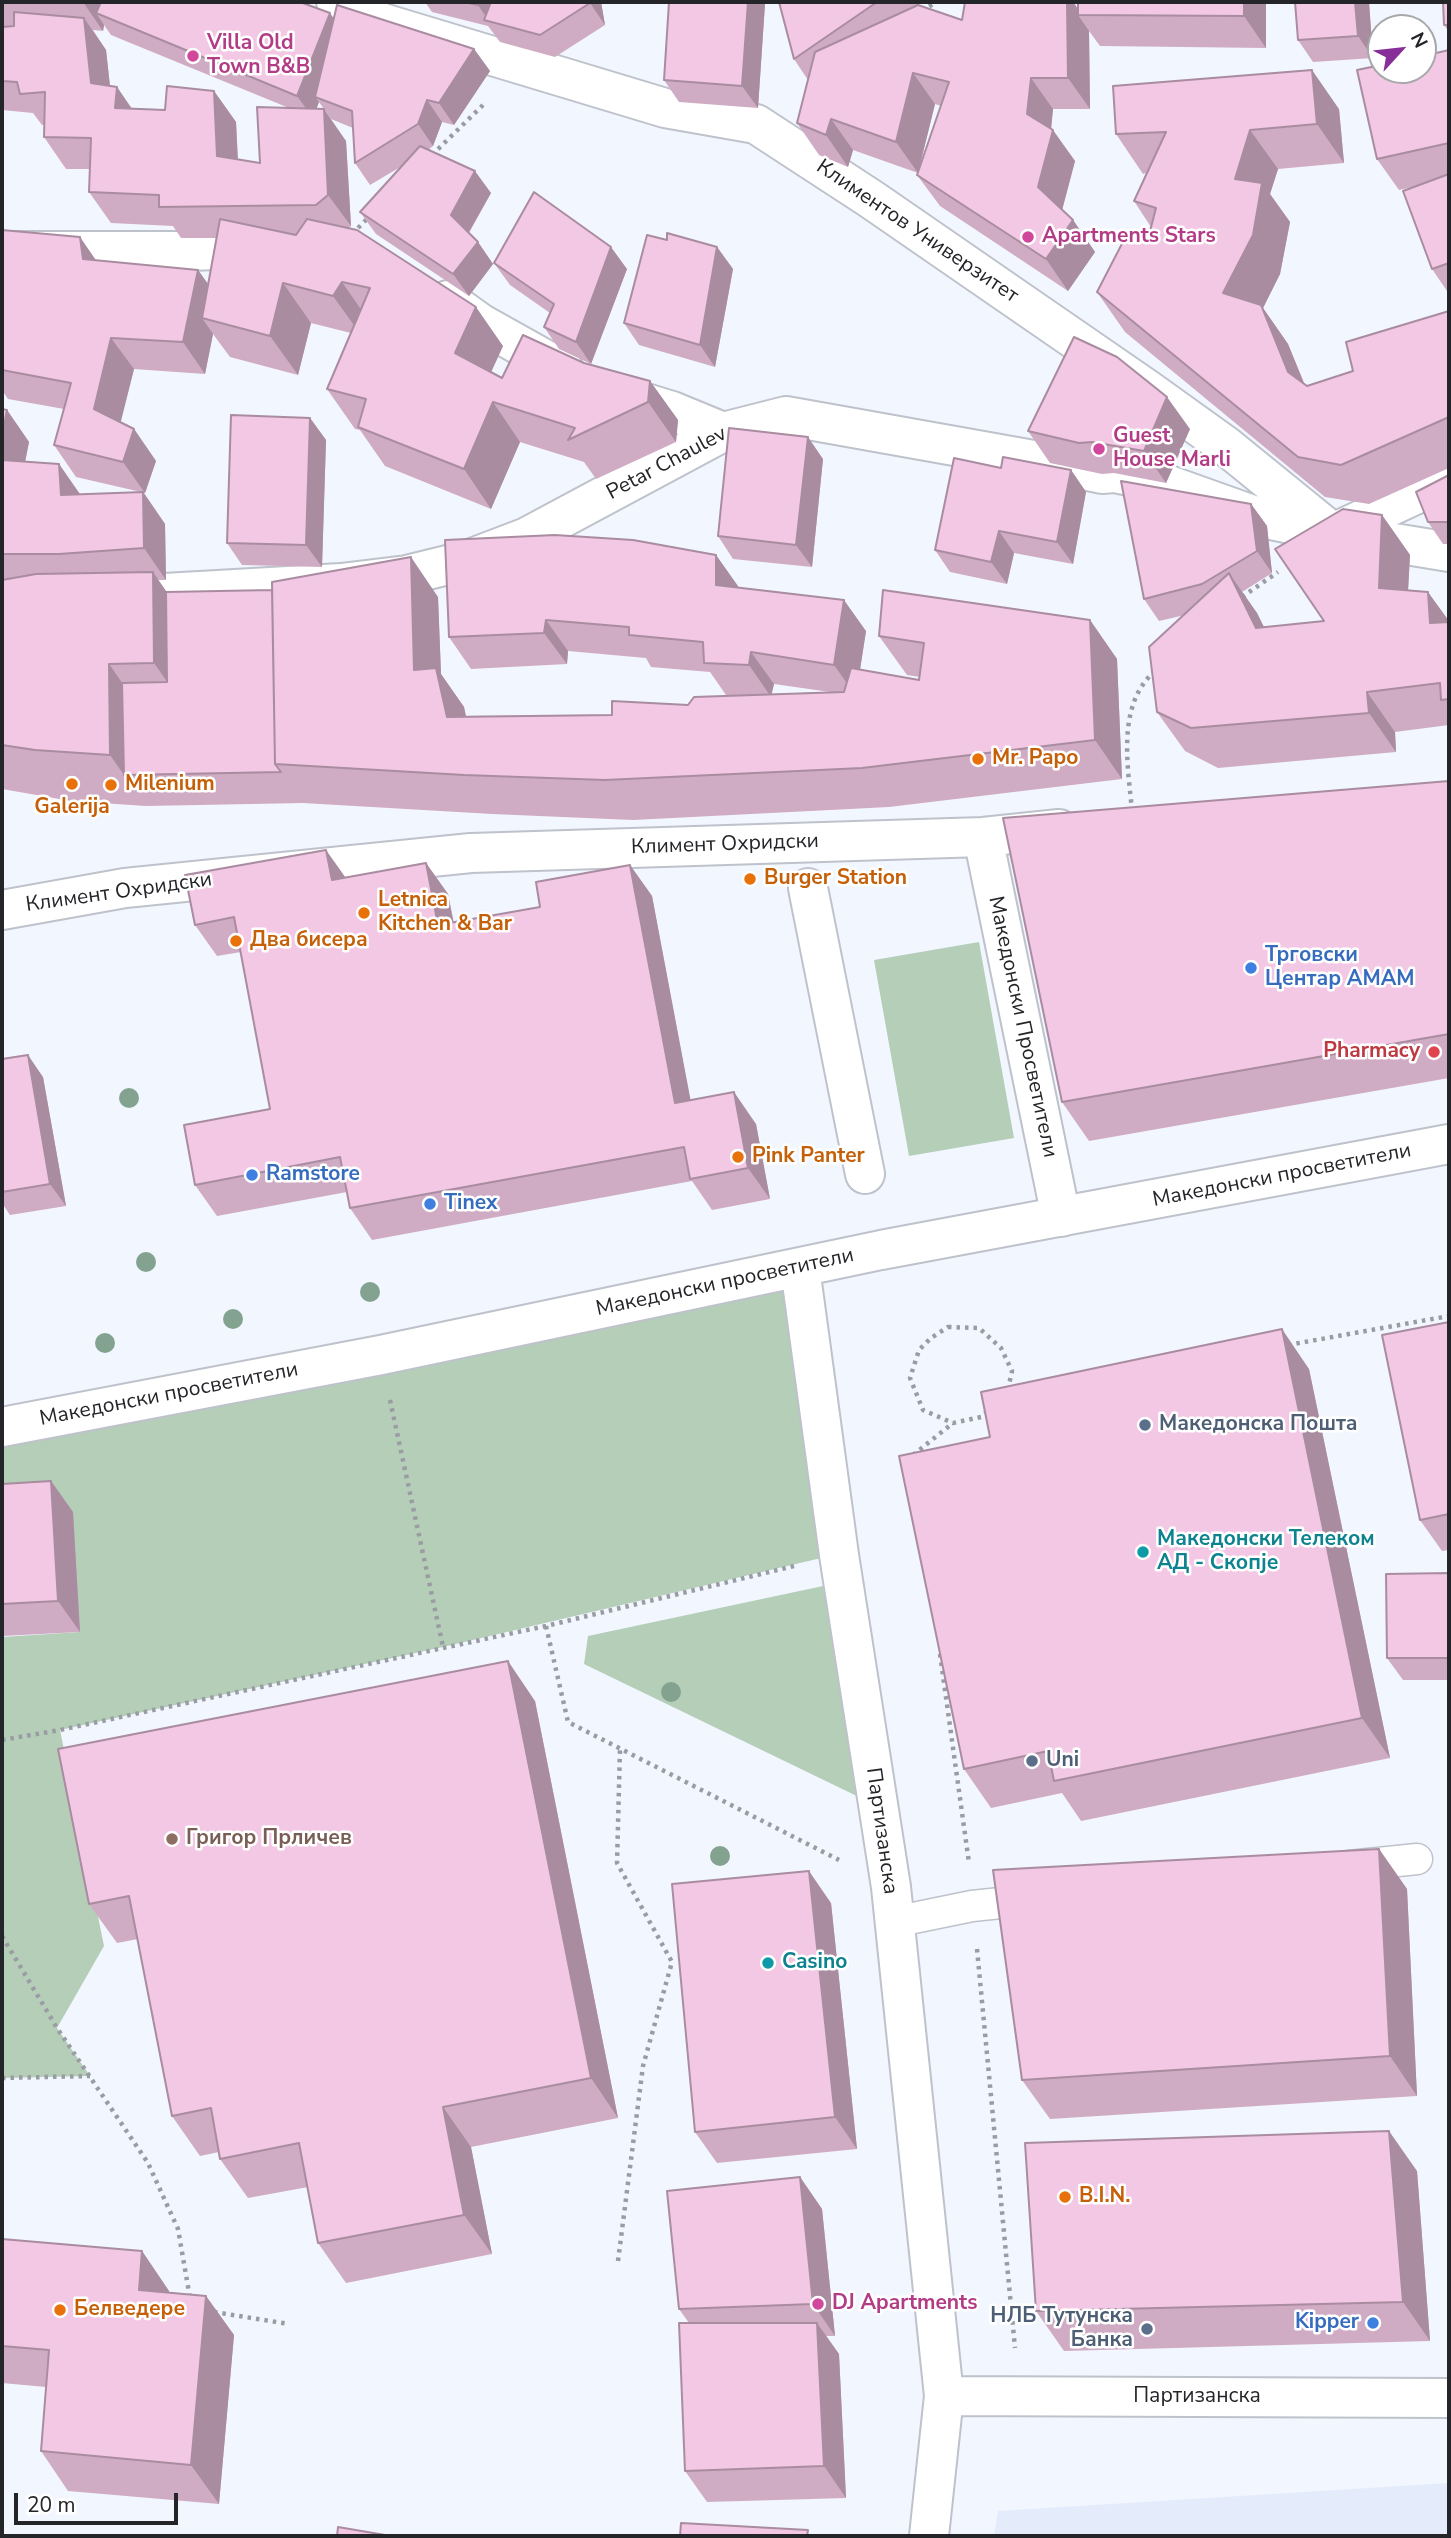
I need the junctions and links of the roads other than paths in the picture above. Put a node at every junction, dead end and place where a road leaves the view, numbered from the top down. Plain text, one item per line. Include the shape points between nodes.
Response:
1 (336, 2) edge
2 (343, 242) edge
3 (2, 251) edge
4 (415, 277) edge
5 (723, 432) junction
6 (1449, 479) edge
7 (1333, 533) junction
8 (1449, 552) edge
9 (89, 597) edge
10 (1133, 820) edge
11 (983, 837) junction
12 (808, 888) dead end
13 (2, 910) edge
14 (1449, 1144) edge
15 (865, 1174) dead end
16 (1061, 1216) junction
17 (800, 1268) junction
18 (2, 1427) edge
19 (1417, 1859) dead end
20 (1320, 1869) edge
21 (1070, 1895) edge
22 (892, 1904) junction
23 (944, 2396) junction
24 (1449, 2398) edge
25 (929, 2536) edge

1 - 7 street, Климентов Универзитет via 383,23 665,108 756,124 1149,390
2 - 3 street via 191,251
4 - 5 street via 480,323 601,389
5 - 7 street, Petar Chaulev via 786,416 1163,483 1261,518
5 - 9 street, Petar Chaulev via 527,537 464,561 407,575 341,583
6 - 7 street
7 - 8 street, Климентов Универзитет
10 - 11 street, Климент Охридски
11 - 13 street, Климент Охридски via 471,853 125,888
11 - 16 street, Македонски Просветители
12 - 15 street
14 - 16 street, Македонски просветители
16 - 17 street, Македонски просветители
17 - 18 street, Македонски просветители
17 - 22 street, Партизанска
19 - 20 lane
21 - 22 lane via 972,1906
22 - 23 street, Партизанска
23 - 24 street, Партизанска
23 - 25 street, Партизанска

